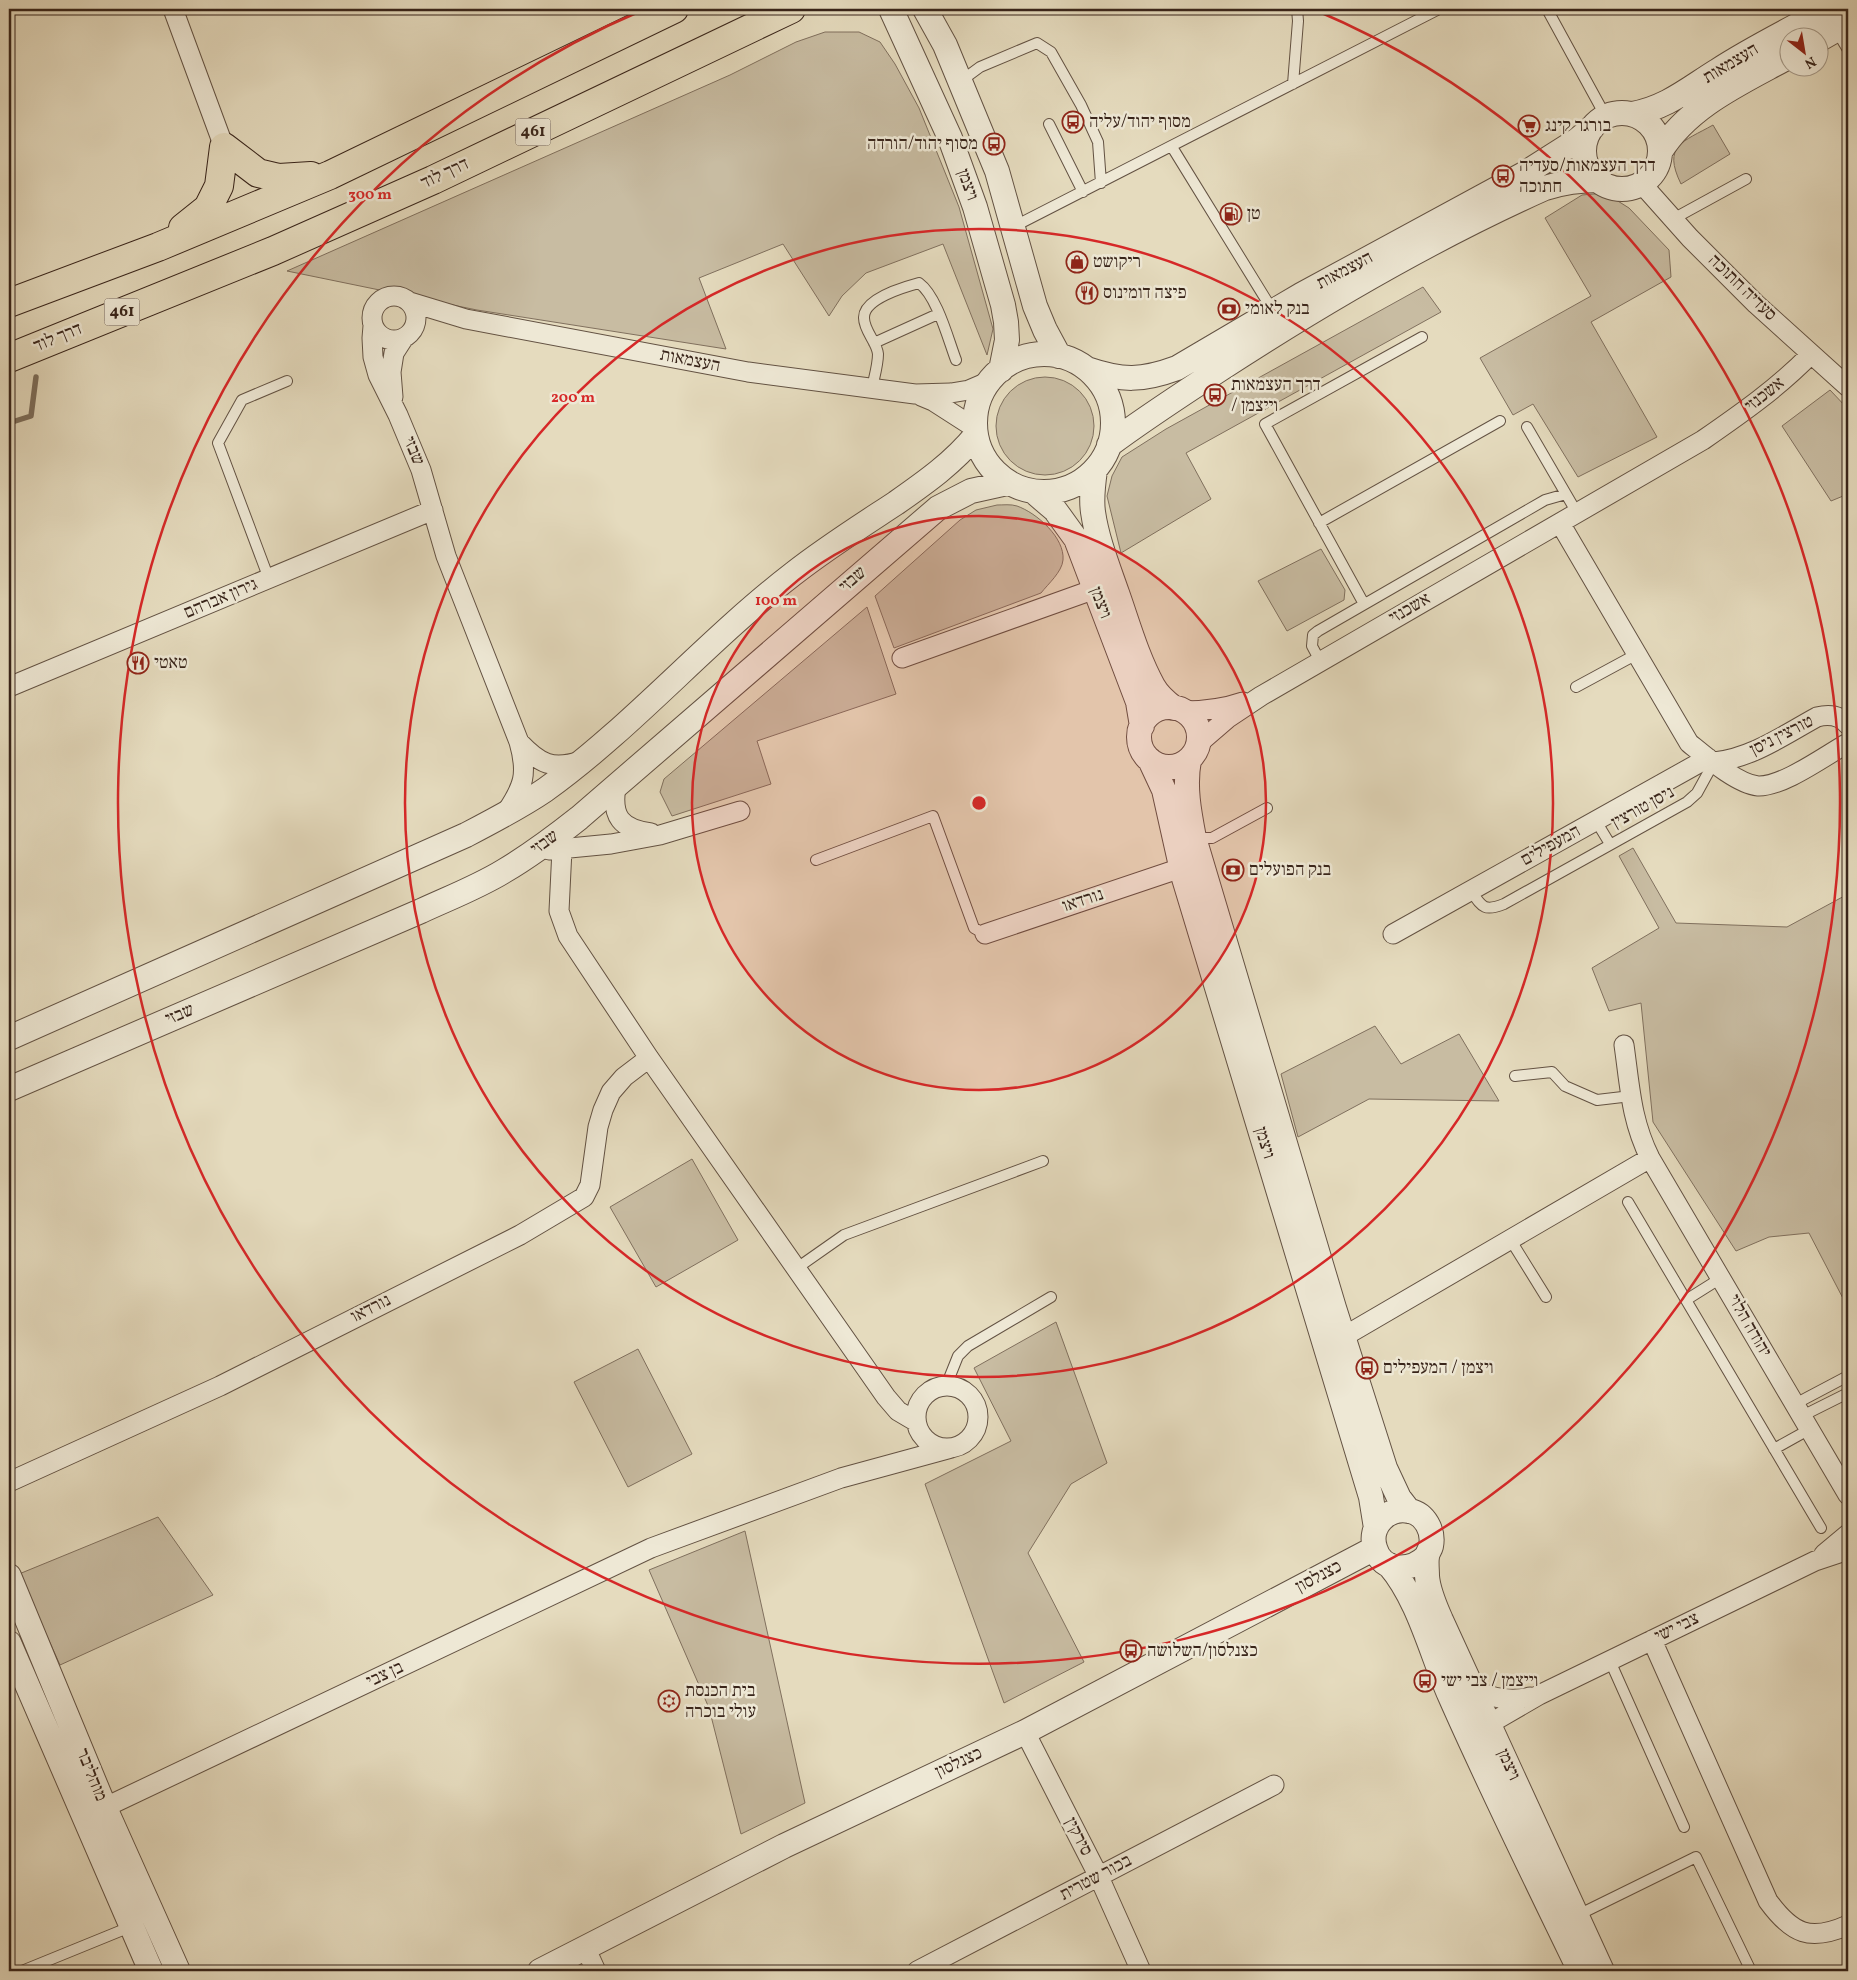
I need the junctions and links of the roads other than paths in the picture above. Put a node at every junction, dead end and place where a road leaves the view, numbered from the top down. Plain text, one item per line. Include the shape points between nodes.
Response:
1 (173, 9) edge
2 (674, 9) edge
3 (791, 9) edge
4 (891, 9) edge
5 (924, 9) edge
6 (1297, 9) edge
7 (1439, 9) edge
8 (1547, 9) edge
9 (1836, 30) edge
10 (1780, 62) edge
11 (961, 81) junction
12 (1293, 84) junction
13 (1632, 114) junction
14 (1599, 122) junction
15 (1048, 124) dead end
16 (224, 147) junction
17 (1172, 147) junction
18 (1660, 152) junction
19 (330, 175) junction
20 (1746, 179) dead end
21 (1600, 180) junction
22 (1101, 183) junction
23 (1641, 183) junction
24 (1083, 192) junction
25 (1673, 219) junction
26 (1013, 227) junction
27 (158, 247) junction
28 (410, 302) junction
29 (9, 303) edge
30 (1273, 311) junction
31 (938, 314) junction
32 (466, 319) junction
33 (373, 326) junction
34 (408, 334) junction
35 (1422, 337) dead end
36 (874, 343) junction
37 (1811, 354) junction
38 (1059, 356) junction
39 (9, 358) edge
40 (956, 360) dead end
41 (1087, 369) junction
42 (995, 376) junction
43 (287, 382) dead end
44 (1847, 386) edge
45 (872, 388) junction
46 (915, 394) junction
47 (398, 415) junction
48 (1500, 421) dead end
49 (1527, 427) dead end
50 (976, 431) junction
51 (1109, 445) junction
52 (1095, 470) junction
53 (1008, 482) junction
54 (1034, 492) junction
55 (1566, 494) junction
56 (433, 510) junction
57 (1577, 513) junction
58 (1319, 523) junction
59 (1560, 523) junction
60 (270, 579) junction
61 (1095, 589) junction
62 (1364, 604) junction
63 (1637, 654) junction
64 (902, 658) dead end
65 (1320, 661) junction
66 (9, 687) edge
67 (1576, 687) dead end
68 (1261, 696) junction
69 (1178, 709) junction
70 (1142, 726) junction
71 (1848, 726) edge
72 (519, 742) junction
73 (1848, 743) edge
74 (1194, 751) junction
75 (1150, 760) junction
76 (1711, 760) junction
77 (582, 761) junction
78 (616, 786) junction
79 (1267, 808) dead end
80 (740, 811) dead end
81 (504, 815) junction
82 (1596, 821) junction
83 (660, 835) junction
84 (1194, 838) junction
85 (1610, 844) junction
86 (562, 849) junction
87 (533, 852) junction
88 (816, 860) dead end
89 (1181, 868) junction
90 (1471, 891) junction
91 (985, 934) joint
92 (1393, 934) dead end
93 (9, 1038) edge
94 (1624, 1046) dead end
95 (650, 1058) junction
96 (1515, 1076) dead end
97 (9, 1089) edge
98 (1631, 1096) junction
99 (1650, 1158) junction
100 (1043, 1161) dead end
101 (1628, 1202) dead end
102 (1510, 1240) junction
103 (797, 1268) junction
104 (1721, 1278) junction
105 (1052, 1297) dead end
106 (1546, 1297) dead end
107 (1686, 1300) junction
108 (1343, 1336) junction
109 (1848, 1376) edge
110 (946, 1386) junction
111 (1848, 1393) edge
112 (1802, 1416) junction
113 (917, 1425) junction
114 (951, 1448) junction
115 (1774, 1448) junction
116 (887, 1466) junction
117 (9, 1482) edge
118 (1848, 1495) edge
119 (1409, 1511) junction
120 (1821, 1528) dead end
121 (1848, 1534) edge
122 (1380, 1547) junction
123 (1848, 1550) edge
124 (1427, 1556) junction
125 (1815, 1561) junction
126 (9, 1576) edge
127 (1652, 1640) junction
128 (9, 1643) edge
129 (1610, 1661) junction
130 (1474, 1690) junction
131 (1539, 1695) junction
132 (1460, 1719) junction
133 (1489, 1724) junction
134 (1024, 1732) junction
135 (1274, 1785) dead end
136 (105, 1808) junction
137 (83, 1818) junction
138 (1684, 1827) dead end
139 (1099, 1877) junction
140 (1576, 1916) junction
141 (1848, 1925) edge
142 (130, 1927) junction
143 (585, 1948) junction
144 (22, 1971) edge
145 (151, 1971) edge
146 (178, 1971) edge
147 (540, 1971) edge
148 (596, 1971) edge
149 (917, 1971) edge
150 (1141, 1971) edge
151 (1580, 1971) edge
152 (1602, 1971) edge
153 (1751, 1971) edge

1 - 16 street
2 - 19 main road
3 - 39 main road, דרך לוד / 461 via 433,180 291,243
4 - 42 street, ויצמן via 950,138 975,207 1003,304 1007,340
5 - 11 street, ויצמן
6 - 12 lane
7 - 12 lane
8 - 14 lane
9 - 13 street, העצמאות via 1717,71 1675,99
10 - 18 street, העצמאות via 1703,106 1668,139
11 - 22 lane via 980,68 1037,43 1051,52 1082,105 1098,142
11 - 26 street, ויצמן via 997,171
12 - 17 lane
13 - 14 street via 1614,114
13 - 18 street via 1650,124 1656,133
14 - 21 street via 1584,147 1589,168
14 - 30 street, העצמאות via 1576,142 1524,174
15 - 24 lane
16 - 19 main road via 258,173 279,178
16 - 27 main road via 219,186 208,208
17 - 22 lane
17 - 30 lane
18 - 23 street via 1655,170
19 - 27 main road
20 - 25 lane
21 - 23 street via 1616,188
21 - 51 street, העצמאות via 1563,182 1545,188 1372,276 1276,333
22 - 24 lane
23 - 25 street, סעדיה חתוכה
24 - 26 lane
25 - 37 street, סעדיה חתוכה via 1756,304
26 - 38 street, ויצמן via 1036,306
27 - 29 main road
28 - 32 street, העצמאות
28 - 33 street via 396,296 382,299 372,312
28 - 34 street via 417,315
30 - 41 street, העצמאות via 1177,368 1156,375 1124,379
31 - 36 lane
31 - 36 lane via 926,288 919,284 872,302 866,308 864,319
31 - 40 lane
32 - 34 street, העצמאות via 441,320
32 - 45 street, העצמאות via 748,372
33 - 34 street via 388,340
33 - 47 street, שבזי via 373,357 378,375
34 - 47 street, שבזי via 394,353 391,372
35 - 58 lane via 1265,424
36 - 45 lane via 878,354
37 - 44 street, סעדיה חתוכה
37 - 57 street, אשכנזי via 1752,407 1703,440
38 - 41 street
38 - 42 street via 1024,357 1008,364
41 - 51 street via 1104,387 1111,405 1114,423
42 - 46 street, העצמאות via 969,390
42 - 50 street via 982,392 976,411
43 - 60 lane via 242,400 218,444
45 - 46 street, העצמאות
46 - 50 street, העצמאות via 933,401
47 - 56 street, שבזי via 421,470
48 - 58 lane
49 - 55 lane
50 - 53 street via 984,458 996,474
50 - 77 street, שבזי via 963,451 937,474 814,558 752,608
51 - 52 street
52 - 54 street via 1069,488
52 - 69 street, ויצמן via 1093,511 1137,651 1154,688
53 - 54 street
53 - 78 street, שבזי via 971,491 938,508
54 - 61 street, ויצמן via 1066,523 1076,539
55 - 57 lane
55 - 62 lane via 1545,500
56 - 60 street, גירון אברהם
56 - 72 street, שבזי via 446,556
57 - 59 street, אשכנזי
58 - 62 lane
59 - 63 street
59 - 65 street, אשכנזי
60 - 66 street, גירון אברהם
61 - 64 street
61 - 70 street, ויצמן via 1138,702
62 - 65 lane via 1313,635 1312,646
63 - 67 lane
63 - 76 street via 1689,743
65 - 68 street, אשכנזי
68 - 69 street, אשכנזי via 1204,711
68 - 74 street, אשכנזי via 1228,718
69 - 70 street via 1165,708 1152,713
69 - 74 street via 1196,723 1199,733
70 - 75 street via 1140,744
71 - 76 street, טורצין ניסן via 1837,716 1827,714 1761,749 1743,756
72 - 77 street, שבזי via 544,763 564,766
72 - 81 street, שבזי via 524,763 523,779 516,798
73 - 76 street, טורצין ניסן via 1787,778 1757,786 1742,781
74 - 75 street via 1173,767
74 - 84 street, ויצמן via 1186,775
75 - 89 street, ויצמן via 1164,790
76 - 82 street, המעפילים
76 - 85 lane, ניסן טורצין via 1697,793 1687,802
77 - 81 street, שבזי
78 - 83 street via 613,800 619,820 637,831
78 - 87 street, שבזי
79 - 84 lane via 1212,838
80 - 83 street
81 - 93 street, שבזי via 466,835
82 - 85 lane
82 - 90 street, המעפילים
83 - 86 street
84 - 108 street, ויצמן
85 - 90 lane, ניסן טורצין via 1494,908 1481,905
86 - 87 street
86 - 95 street via 560,911 568,936
87 - 97 street, שבזי via 468,890
88 - 91 lane via 933,816 974,928
89 - 91 street, נורדאו
89 - 122 street, ויצמן via 1370,1497
90 - 92 street, המעפילים
94 - 98 street, יהודה הלוי
95 - 103 street
95 - 117 street, נורדאו via 624,1077 603,1110 590,1186 584,1197 520,1235 229,1381
96 - 98 lane via 1552,1072 1564,1086 1597,1100
98 - 99 street, יהודה הלוי via 1634,1118
99 - 102 street
99 - 104 street, יהודה הלוי
100 - 103 lane via 844,1236
101 - 107 lane
102 - 106 lane
102 - 108 street
103 - 113 street via 886,1397
104 - 107 lane
104 - 112 street, יהודה הלוי
105 - 110 lane via 968,1346 958,1356
107 - 115 lane
108 - 119 street, ויצמן via 1385,1468
109 - 112 lane
110 - 113 street via 935,1388 920,1402 916,1411
110 - 114 street via 966,1393 973,1400 978,1421 968,1440
111 - 112 lane
112 - 115 lane
112 - 118 street, יהודה הלוי
113 - 114 street via 931,1444
113 - 116 street via 914,1442
114 - 116 street, בן צבי
115 - 120 lane
116 - 136 street, בן צבי via 841,1478 651,1548
119 - 122 street via 1396,1510 1384,1517
119 - 124 street via 1420,1516 1430,1530
121 - 125 street, צבי ישי
122 - 124 street via 1394,1567 1410,1568
122 - 132 street, ויצמן via 1413,1604
122 - 134 street, כצנלסון
123 - 125 street, צבי ישי
124 - 130 street, ויצמן via 1431,1594
125 - 127 street, צבי ישי
126 - 136 street, מוהליבר
127 - 129 street, צבי ישי
127 - 141 street via 1768,1901 1787,1924 1800,1931 1828,1934
128 - 137 street, מוהליבר
129 - 131 street, צבי ישי
129 - 138 lane
130 - 131 street, צבי ישי via 1506,1699
130 - 133 street, ויצמן
131 - 133 street, צבי ישי
132 - 133 street
132 - 151 street, ויצמן
133 - 140 street, ויצמן
134 - 139 street, סירקין
134 - 143 street, כצנלסון via 784,1846
135 - 139 street, בכור שטרית
136 - 137 street, בן צבי
136 - 146 street, מוהליבר
137 - 142 street, מוהליבר
139 - 149 street, בכור שטרית
139 - 150 street, סירקין
140 - 152 street, ויצמן
140 - 153 lane via 1696,1857
142 - 144 lane
142 - 145 street, מוהליבר
143 - 147 street, כצנלסון
143 - 148 street

